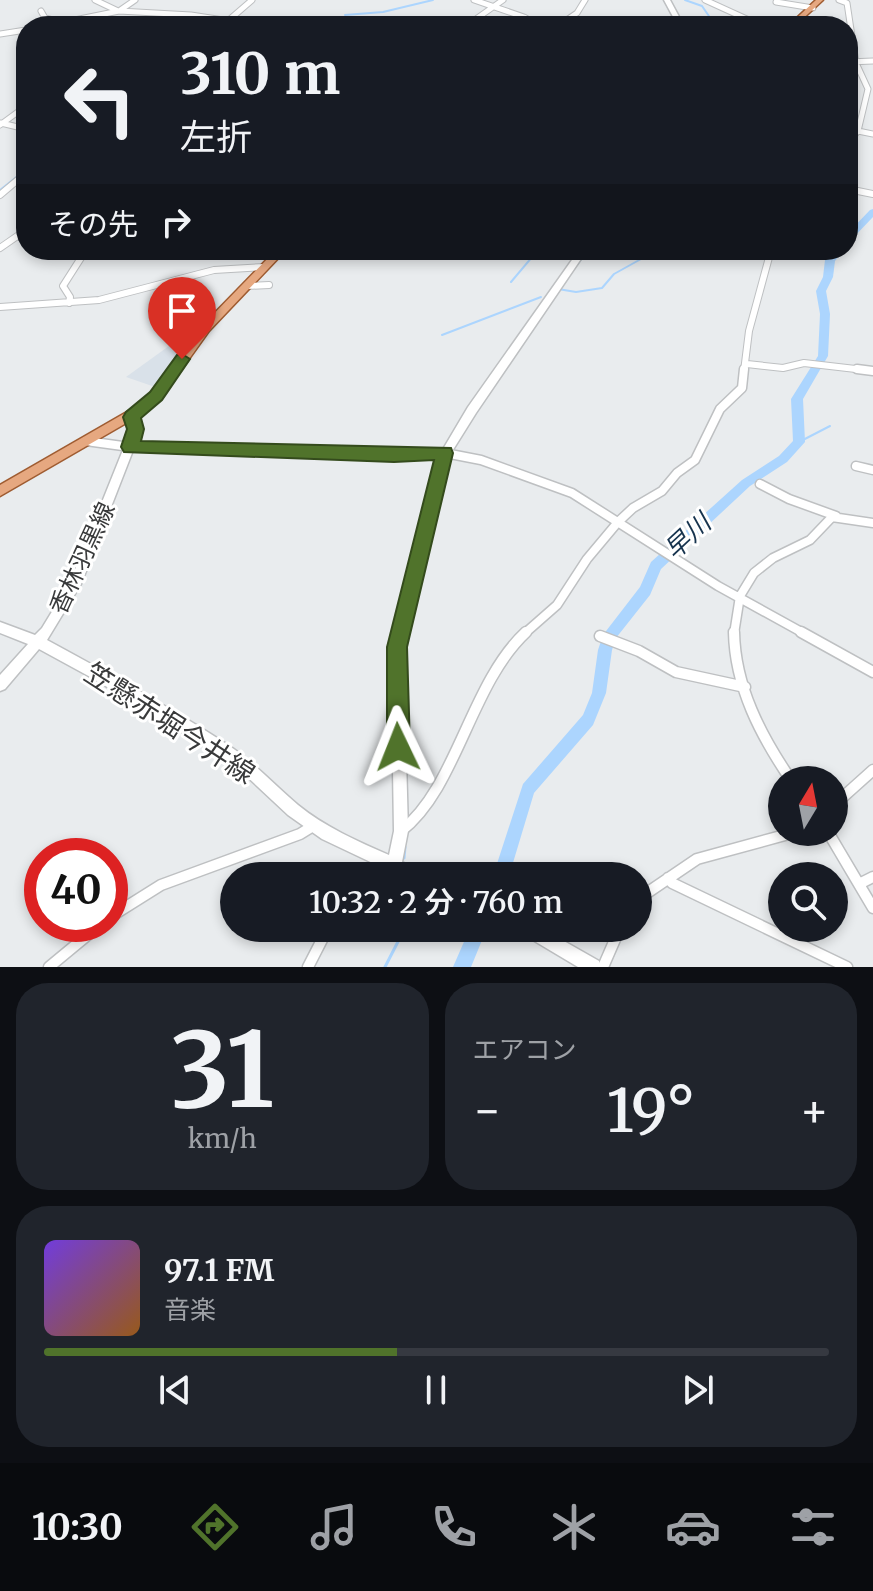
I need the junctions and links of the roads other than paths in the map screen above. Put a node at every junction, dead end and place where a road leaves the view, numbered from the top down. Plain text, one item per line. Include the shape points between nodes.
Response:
1 (95, 0) edge
2 (135, 0) edge
3 (252, 0) edge
4 (474, 0) edge
5 (503, 0) edge
6 (585, 0) edge
7 (705, 0) edge
8 (820, 0) edge
9 (839, 0) edge
10 (776, 2) edge
11 (494, 7) junction
12 (813, 8) junction
13 (41, 11) dead end
14 (119, 11) junction
15 (44, 16) edge
16 (97, 16) edge
17 (216, 16) edge
18 (236, 16) edge
19 (481, 16) edge
20 (521, 16) edge
21 (573, 16) edge
22 (740, 16) edge
23 (803, 16) edge
24 (847, 16) edge
25 (858, 66) edge
26 (858, 131) joint
27 (873, 134) edge
28 (16, 181) edge
29 (0, 195) edge
30 (80, 260) edge
31 (271, 260) edge
32 (575, 260) edge
33 (768, 260) edge
34 (264, 267) junction
35 (269, 285) dead end
36 (247, 286) junction
37 (69, 303) junction
38 (0, 307) edge
39 (747, 364) junction
40 (873, 371) edge
41 (132, 417) junction
42 (86, 441) junction
43 (130, 447) junction
44 (445, 453) junction
45 (856, 466) dead end
46 (873, 470) edge
47 (760, 484) dead end
48 (0, 491) edge
49 (836, 516) junction
50 (618, 522) junction
51 (873, 523) edge
52 (738, 597) junction
53 (0, 627) edge
54 (600, 636) dead end
55 (38, 642) junction
56 (873, 672) edge
57 (0, 685) edge
58 (745, 687) junction
59 (781, 766) edge
60 (873, 770) edge
61 (848, 792) edge
62 (313, 826) junction
63 (401, 831) junction
64 (768, 840) edge
65 (836, 846) edge
66 (385, 862) edge
67 (390, 862) edge
68 (873, 877) edge
69 (668, 878) junction
70 (859, 884) junction
71 (652, 889) edge
72 (128, 905) edge
73 (873, 908) edge
74 (79, 942) edge
75 (323, 942) edge
76 (550, 942) edge
77 (614, 942) edge
78 (49, 967) edge
79 (308, 967) edge
80 (593, 967) edge
81 (603, 967) edge
82 (847, 967) edge

1 - 14 street
2 - 14 street
3 - 18 street
4 - 11 street
5 - 11 street
6 - 21 street
7 - 22 street
8 - 12 main road
9 - 24 street via 848,5
10 - 12 street
11 - 19 street
11 - 20 street
12 - 23 main road
13 - 15 street
14 - 16 street
14 - 17 street
25 - 26 street via 868,89
26 - 27 street
28 - 29 street
30 - 37 street via 63,286
31 - 34 main road
32 - 44 street
33 - 39 street via 749,331
34 - 36 main road
34 - 37 street via 225,270 128,295
35 - 36 street
36 - 41 main road via 205,329 156,396
37 - 38 street
39 - 40 street via 783,368 806,363
39 - 50 street via 744,384 720,409 695,460
41 - 42 main road
41 - 43 street, 香林羽黒線 via 136,429
42 - 43 street
42 - 48 main road
43 - 44 street
43 - 55 street, 香林羽黒線 via 75,584
44 - 50 street via 567,490
44 - 63 street via 397,647
45 - 46 street
47 - 49 street
49 - 51 street
49 - 52 street via 809,541 774,555
50 - 52 street
50 - 63 street via 557,605 501,658 437,785 414,821
52 - 56 street
52 - 58 street via 731,636
53 - 55 street, 笠懸赤堀今井線
54 - 58 street via 676,672
55 - 57 street, 香林羽黒線
55 - 62 street, 笠懸赤堀今井線 via 222,749
58 - 59 street via 762,738
60 - 61 street
62 - 66 street, 笠懸赤堀今井線
62 - 72 street via 150,890
63 - 67 street
64 - 69 street via 697,859
65 - 70 street
68 - 70 street
69 - 71 street
69 - 82 street
70 - 73 street
74 - 78 street
75 - 79 street
76 - 80 street
77 - 81 street

